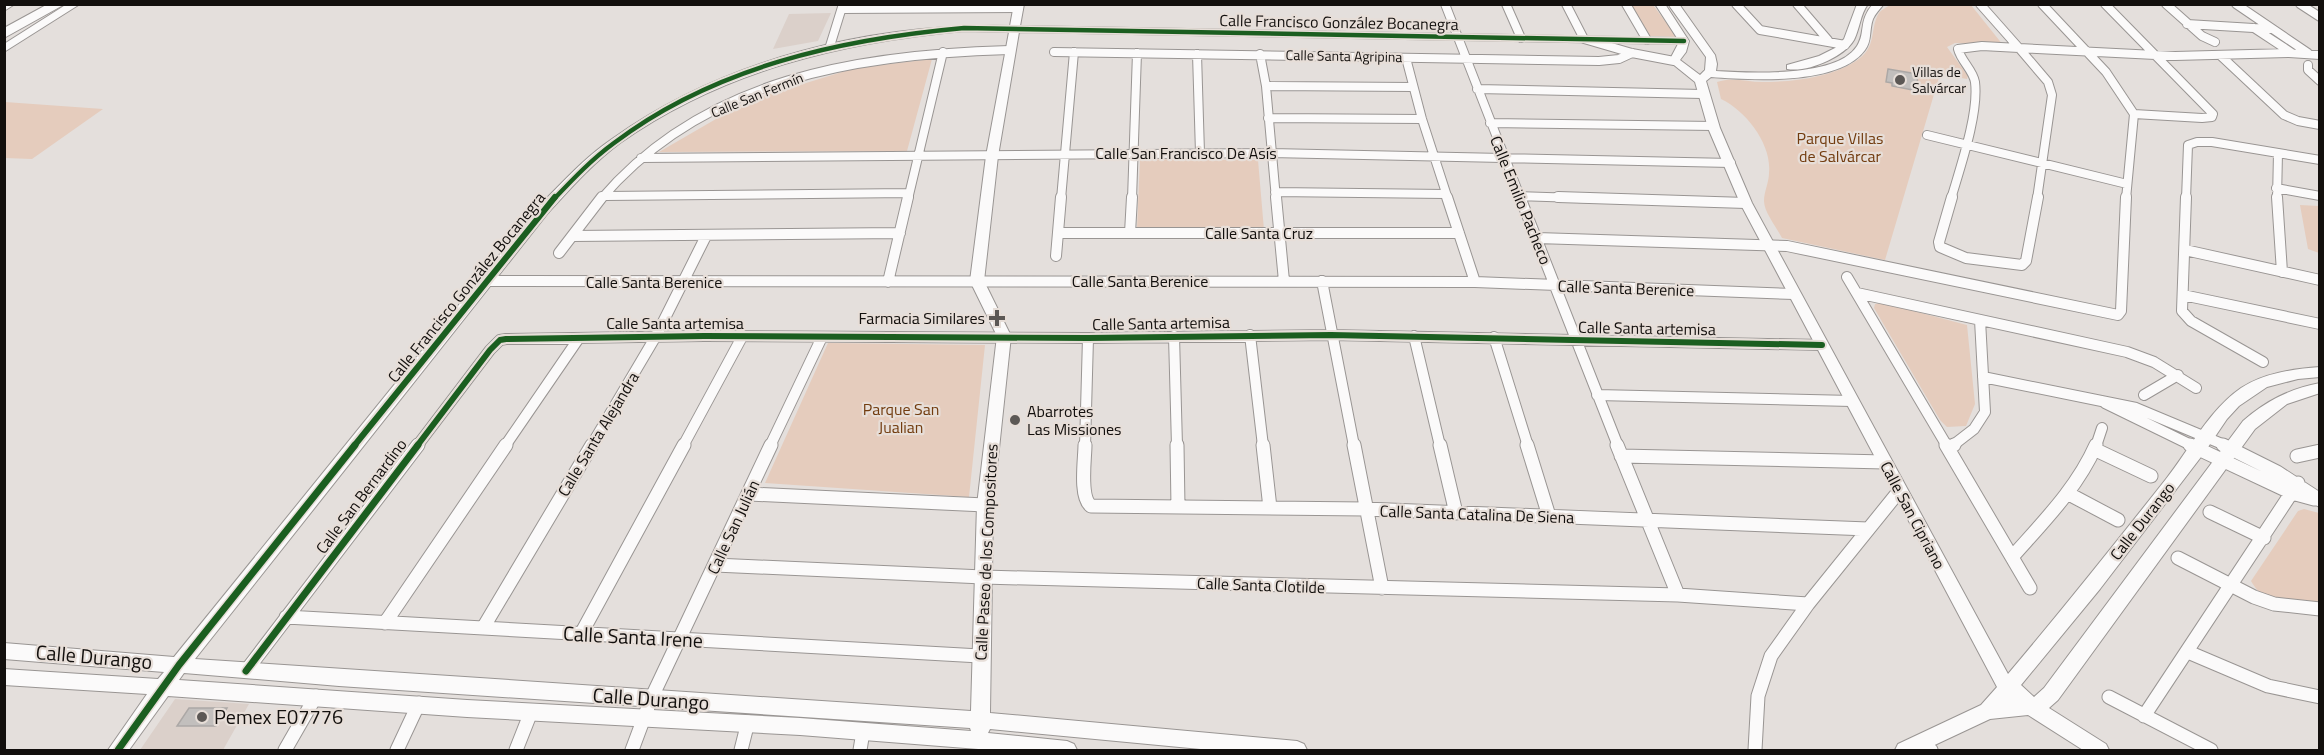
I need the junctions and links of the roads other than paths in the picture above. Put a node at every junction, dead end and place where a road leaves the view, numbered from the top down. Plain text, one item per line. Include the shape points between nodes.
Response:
1 (10, 4) edge
2 (32, 4) edge
3 (50, 4) edge
4 (59, 4) edge
5 (75, 4) edge
6 (1445, 4) edge
7 (1506, 4) edge
8 (1566, 4) edge
9 (1626, 4) edge
10 (1659, 4) edge
11 (1673, 4) edge
12 (1736, 4) edge
13 (1797, 4) edge
14 (1879, 4) edge
15 (1980, 4) edge
16 (2042, 4) edge
17 (2105, 4) edge
18 (2166, 4) edge
19 (2236, 4) edge
20 (2300, 4) edge
21 (1019, 6) edge
22 (842, 7) edge
23 (928, 7) edge
24 (4, 8) edge
25 (1864, 8) edge
26 (2319, 17) edge
27 (4, 21) edge
28 (2187, 24) junction
29 (1014, 28) junction
30 (2254, 28) junction
31 (2271, 29) junction
32 (4, 33) edge
33 (1457, 38) junction
34 (1521, 38) junction
35 (1584, 39) junction
36 (1647, 40) junction
37 (1828, 40) junction
38 (2215, 42) dead end
39 (1845, 45) junction
40 (830, 46) junction
41 (4, 49) edge
42 (2018, 49) junction
43 (1010, 50) junction
44 (1679, 51) junction
45 (943, 52) junction
46 (1054, 52) dead end
47 (1074, 52) junction
48 (2086, 52) junction
49 (1137, 53) junction
50 (1632, 53) junction
51 (2292, 53) junction
52 (1197, 54) junction
53 (1260, 54) junction
54 (2154, 54) junction
55 (2308, 54) junction
56 (2319, 55) edge
57 (2221, 56) junction
58 (1406, 58) junction
59 (1465, 59) junction
60 (2308, 65) dead end
61 (1707, 74) junction
62 (2319, 81) edge
63 (1266, 86) junction
64 (1413, 87) junction
65 (1477, 89) junction
66 (2134, 114) junction
67 (1268, 118) junction
68 (1422, 119) junction
69 (1490, 123) junction
70 (2319, 125) edge
71 (1714, 126) junction
72 (1927, 135) dead end
73 (1965, 143) junction
74 (1135, 153) junction
75 (1200, 153) junction
76 (1271, 153) junction
77 (2278, 153) junction
78 (1064, 154) junction
79 (1433, 155) junction
80 (919, 156) junction
81 (992, 156) junction
82 (1503, 157) junction
83 (641, 158) junction
84 (2319, 160) edge
85 (2044, 162) junction
86 (1731, 163) junction
87 (2127, 184) junction
88 (2276, 188) junction
89 (1275, 192) junction
90 (909, 194) junction
91 (1445, 194) junction
92 (605, 196) junction
93 (1518, 196) junction
94 (2319, 196) edge
95 (1746, 202) junction
96 (900, 233) junction
97 (1058, 233) junction
98 (1130, 233) junction
99 (1280, 233) junction
100 (1459, 233) junction
101 (572, 236) junction
102 (706, 236) junction
103 (1537, 238) junction
104 (1767, 244) junction
105 (2185, 250) junction
106 (559, 254) dead end
107 (1056, 256) dead end
108 (2282, 272) junction
109 (1847, 277) dead end
110 (2319, 280) edge
111 (486, 281) junction
112 (977, 281) junction
113 (1284, 281) junction
114 (685, 282) junction
115 (888, 282) junction
116 (1322, 282) junction
117 (1475, 282) junction
118 (1554, 285) junction
119 (1857, 293) junction
120 (1794, 294) junction
121 (2183, 295) junction
122 (1980, 320) junction
123 (2319, 324) edge
124 (1331, 334) junction
125 (1250, 335) junction
126 (656, 336) junction
127 (1004, 336) junction
128 (1174, 336) junction
129 (1414, 336) junction
130 (742, 337) junction
131 (822, 337) junction
132 (579, 338) junction
133 (1088, 338) junction
134 (1494, 338) junction
135 (500, 340) joint
136 (1576, 340) junction
137 (1822, 345) junction
138 (2263, 362) dead end
139 (2319, 372) edge
140 (2178, 375) junction
141 (1983, 377) junction
142 (2196, 388) dead end
143 (2319, 388) edge
144 (1597, 395) junction
145 (2145, 395) dead end
146 (1852, 401) junction
147 (2102, 428) dead end
148 (2201, 443) junction
149 (1949, 448) junction
150 (2096, 450) junction
151 (2319, 451) edge
152 (1621, 456) junction
153 (2227, 456) junction
154 (2296, 456) dead end
155 (1885, 462) junction
156 (2151, 477) dead end
157 (2295, 488) junction
158 (1900, 490) junction
159 (2067, 493) junction
160 (749, 495) junction
161 (2319, 500) edge
162 (985, 505) junction
163 (1178, 507) junction
164 (1270, 508) junction
165 (1365, 509) junction
166 (2210, 512) dead end
167 (1456, 513) junction
168 (1549, 516) junction
169 (2118, 520) dead end
170 (1647, 521) junction
171 (1868, 529) junction
172 (2264, 538) junction
173 (2013, 556) junction
174 (2178, 558) dead end
175 (715, 565) junction
176 (983, 577) junction
177 (2231, 585) junction
178 (1382, 588) junction
179 (2030, 588) dead end
180 (1678, 595) junction
181 (1808, 604) junction
182 (2319, 609) edge
183 (286, 617) junction
184 (385, 623) junction
185 (483, 628) junction
186 (581, 634) junction
187 (679, 639) junction
188 (4, 651) edge
189 (2188, 652) junction
190 (980, 656) junction
191 (179, 665) junction
192 (246, 671) junction
193 (4, 677) edge
194 (164, 686) junction
195 (2009, 688) junction
196 (316, 696) junction
197 (2109, 697) dead end
198 (2319, 697) edge
199 (418, 703) junction
200 (2031, 707) junction
201 (647, 708) junction
202 (1988, 711) junction
203 (531, 712) junction
204 (2144, 716) junction
205 (980, 720) junction
206 (748, 723) junction
207 (862, 741) edge
208 (979, 745) edge
209 (1919, 748) edge
210 (118, 750) edge
211 (285, 750) edge
212 (397, 750) edge
213 (516, 750) edge
214 (632, 750) edge
215 (741, 750) edge
216 (1067, 750) edge
217 (1297, 750) edge
218 (1755, 750) edge
219 (2099, 750) edge
220 (2211, 750) edge

1 - 24 street
2 - 27 highway
3 - 32 highway
4 - 32 highway
5 - 41 street
6 - 33 street, Calle Emilio Pacheco
7 - 34 street
8 - 35 street
9 - 36 street
10 - 44 street
11 - 61 street, Calle San Cipriano
12 - 37 street via 1760,30
13 - 37 street
14 - 25 street
15 - 42 street
16 - 48 street
17 - 54 street
18 - 28 street
19 - 31 street
20 - 26 street
21 - 23 street
21 - 29 street
22 - 23 street
22 - 40 street
25 - 39 street via 1855,15
25 - 61 street via 1865,43 1849,59 1830,68 1781,77
28 - 30 street
28 - 38 street
29 - 33 street, Calle Francisco González Bocanegra
29 - 40 street, Calle Francisco González Bocanegra via 932,30
29 - 43 street
30 - 31 street
30 - 51 street
31 - 55 street
33 - 34 street, Calle Francisco González Bocanegra
33 - 59 street, Calle Emilio Pacheco
34 - 35 street, Calle Francisco González Bocanegra
35 - 36 street, Calle Francisco González Bocanegra
35 - 50 street
36 - 44 street, Calle Francisco González Bocanegra
37 - 39 street
39 - 61 street via 1818,59 1786,68
40 - 111 street, Calle Francisco González Bocanegra via 715,86 674,105 615,142 543,210
42 - 48 street
42 - 73 street via 1958,49 1975,79
42 - 85 street via 2048,82 2052,95
43 - 45 street, Calle San Fermín
43 - 81 street
44 - 50 street
44 - 61 street
44 - 61 street, Calle Francisco González Bocanegra via 1697,53
45 - 80 street
45 - 83 street, Calle San Fermín via 873,60 802,76 703,117
46 - 47 street, Calle Santa Agripina
47 - 49 street, Calle Santa Agripina
47 - 78 street
48 - 54 street
48 - 66 street via 2117,86
49 - 52 street, Calle Santa Agripina
49 - 74 street
50 - 59 street, Calle Santa Agripina via 1626,58 1594,61
51 - 55 street
51 - 57 street
52 - 53 street, Calle Santa Agripina
52 - 75 street
53 - 58 street, Calle Santa Agripina
53 - 63 street
54 - 57 street
54 - 66 street via 2211,111 2212,117
55 - 56 street
57 - 70 street via 2284,115
58 - 59 street, Calle Santa Agripina
58 - 64 street
59 - 65 street, Calle Emilio Pacheco
60 - 62 street
61 - 65 street
61 - 71 street, Calle San Cipriano
63 - 64 street
63 - 67 street
64 - 68 street
65 - 69 street, Calle Emilio Pacheco
66 - 87 street
67 - 68 street
67 - 76 street
68 - 79 street
69 - 71 street
69 - 82 street, Calle Emilio Pacheco
71 - 86 street, Calle San Cipriano
72 - 73 street
73 - 85 street
73 - 85 street via 1939,242 1942,250 1954,254 2022,265 2026,261
74 - 75 street, Calle San Francisco De Asís
74 - 78 street, Calle San Francisco De Asís
74 - 98 street
75 - 76 street, Calle San Francisco De Asís
76 - 79 street, Calle San Francisco De Asís
76 - 89 street
77 - 84 street
77 - 88 street
77 - 105 street via 2212,142 2188,145
78 - 81 street, Calle San Francisco De Asís
78 - 97 street
79 - 82 street, Calle San Francisco De Asís
79 - 91 street
80 - 81 street, Calle San Francisco De Asís
80 - 83 street, Calle San Francisco De Asís
80 - 90 street
81 - 112 street
82 - 86 street, Calle San Francisco De Asís
82 - 93 street, Calle Emilio Pacheco
83 - 92 street, Calle San Fermín
85 - 87 street
86 - 95 street, Calle San Cipriano
87 - 104 street via 2118,315 1824,252
88 - 94 street
88 - 108 street
89 - 91 street
89 - 99 street
90 - 92 street
90 - 96 street
91 - 100 street
92 - 101 street, Calle San Fermín
93 - 95 street
93 - 103 street, Calle Emilio Pacheco
95 - 104 street, Calle San Cipriano
96 - 102 street
96 - 115 street
97 - 98 street, Calle Santa Cruz
97 - 107 street
98 - 99 street, Calle Santa Cruz
99 - 100 street, Calle Santa Cruz
99 - 113 street
100 - 117 street
101 - 102 street
101 - 106 street, Calle San Fermín
102 - 114 street, Calle Santa Alejandra
103 - 104 street
103 - 118 street, Calle Emilio Pacheco
104 - 120 street, Calle San Cipriano
105 - 108 street
105 - 121 street
108 - 110 street
109 - 119 street
111 - 114 street, Calle Santa Berenice
111 - 191 street, Calle Francisco González Bocanegra
112 - 113 street, Calle Santa Berenice
112 - 115 street, Calle Santa Berenice
112 - 127 street
113 - 116 street, Calle Santa Berenice
114 - 115 street, Calle Santa Berenice
114 - 126 street, Calle Santa Alejandra
116 - 117 street, Calle Santa Berenice
116 - 124 street
117 - 118 street, Calle Santa Berenice
118 - 120 street, Calle Santa Berenice
118 - 136 street, Calle Emilio Pacheco
119 - 122 street
119 - 149 street
120 - 137 street, Calle San Cipriano
121 - 123 street
121 - 138 street via 2184,316
122 - 140 street via 2127,352
122 - 141 street
124 - 125 street, Calle Santa artemisa
124 - 129 street, Calle Santa artemisa
124 - 165 street
125 - 128 street, Calle Santa artemisa
125 - 164 street
126 - 130 street, Calle Santa artemisa
126 - 132 street, Calle Santa artemisa
126 - 185 street, Calle Santa Alejandra
127 - 131 street, Calle Santa artemisa
127 - 133 street, Calle Santa artemisa
127 - 162 street, Calle Paseo de los Compositores
128 - 133 street, Calle Santa artemisa
128 - 163 street
129 - 134 street, Calle Santa artemisa
129 - 167 street
130 - 131 street, Calle Santa artemisa
130 - 186 street
131 - 160 street, Calle San Julián
132 - 135 street, Calle Santa artemisa
132 - 184 street
133 - 163 street, Calle Santa Catalina De Siena via 1084,492 1087,503 1096,507
134 - 136 street, Calle Santa artemisa
134 - 168 street
135 - 183 street, Calle San Bernardino
136 - 137 street, Calle Santa artemisa
136 - 144 street, Calle Emilio Pacheco
137 - 146 street, Calle San Cipriano
139 - 148 street, Calle Durango via 2272,378 2252,388 2234,400
140 - 142 street
140 - 145 street
141 - 148 street via 2100,400 2124,414 2153,421
141 - 149 street via 1985,412 1980,424
143 - 153 street, Calle Durango via 2291,394 2270,405 2249,425
144 - 146 street
144 - 152 street, Calle Emilio Pacheco
146 - 155 street, Calle San Cipriano
147 - 150 street
148 - 153 street
148 - 195 street, Calle Durango
149 - 173 street
150 - 156 street
150 - 159 street
151 - 154 street
152 - 155 street
152 - 170 street, Calle Emilio Pacheco
153 - 157 street
153 - 200 street, Calle Durango via 2050,694
155 - 158 street, Calle San Cipriano
157 - 161 street
157 - 172 street
158 - 171 street
158 - 195 street, Calle San Cipriano via 2000,678
159 - 169 street
159 - 173 street
160 - 162 street
160 - 175 street, Calle San Julián
162 - 176 street, Calle Paseo de los Compositores
163 - 164 street, Calle Santa Catalina De Siena
164 - 165 street, Calle Santa Catalina De Siena
165 - 167 street, Calle Santa Catalina De Siena
165 - 178 street
166 - 172 street
167 - 168 street, Calle Santa Catalina De Siena
168 - 170 street, Calle Santa Catalina De Siena
170 - 171 street, Calle Santa Catalina De Siena
170 - 180 street, Calle Emilio Pacheco
171 - 181 street
172 - 177 street
173 - 179 street
174 - 177 street
175 - 176 street, Calle Santa Clotilde
175 - 187 street, Calle San Julián
176 - 178 street, Calle Santa Clotilde
176 - 190 street, Calle Paseo de los Compositores
177 - 182 street via 2274,604
177 - 189 street
178 - 180 street, Calle Santa Clotilde
180 - 181 street, Calle Santa Clotilde
181 - 218 street via 1771,656 1758,696
183 - 184 street, Calle Santa Irene
183 - 192 street, Calle San Bernardino
184 - 185 street, Calle Santa Irene
185 - 186 street, Calle Santa Irene
186 - 187 street, Calle Santa Irene
187 - 190 street, Calle Santa Irene
187 - 201 street, Calle San Julián
188 - 191 street, Calle Durango
189 - 198 street via 2268,686
189 - 204 street
190 - 205 street, Calle Paseo de los Compositores
191 - 192 street, Calle Durango
191 - 194 street, Calle Francisco González Bocanegra
192 - 201 street, Calle Durango
193 - 194 street, Calle Durango
194 - 196 street, Calle Durango
194 - 210 street, Calle Francisco González Bocanegra
195 - 200 street, Calle San Cipriano
195 - 202 street, Calle Durango
196 - 199 street, Calle Durango
196 - 211 street
197 - 204 street
199 - 203 street, Calle Durango
199 - 212 street
200 - 202 street, Calle Durango
200 - 219 street, Calle San Cipriano
201 - 203 street, Calle Durango
201 - 205 street, Calle Durango
201 - 206 street, Calle Durango
201 - 214 street, Calle San Julián
202 - 209 street, Calle Durango
203 - 213 street
204 - 220 street
205 - 208 street, Calle Paseo de los Compositores
205 - 217 street, Calle Durango
206 - 207 street, Calle Durango
206 - 215 street
207 - 208 street, Calle Durango
208 - 216 street, Calle Durango

